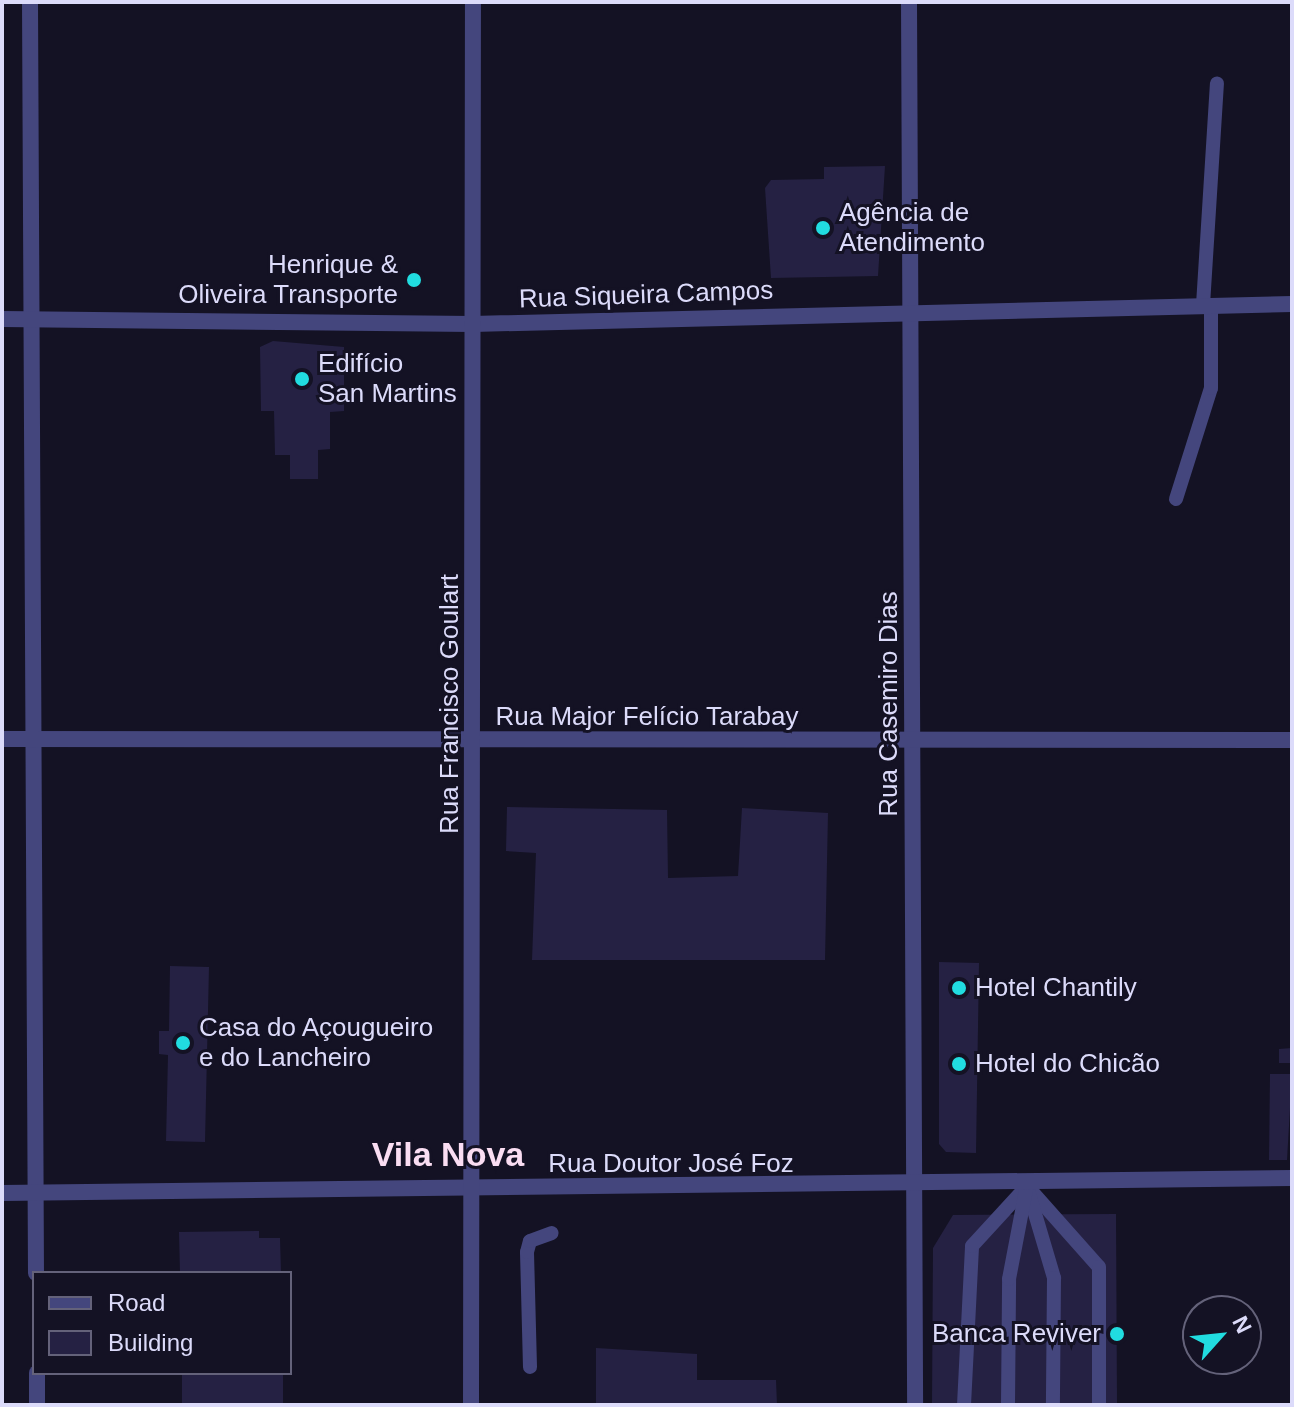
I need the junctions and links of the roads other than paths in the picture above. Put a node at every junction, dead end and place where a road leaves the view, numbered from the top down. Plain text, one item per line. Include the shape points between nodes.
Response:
1 (30, 2) edge
2 (473, 2) edge
3 (909, 2) edge
4 (1217, 83) dead end
5 (1292, 304) edge
6 (1207, 305) junction
7 (909, 312) junction
8 (2, 319) edge
9 (30, 319) junction
10 (473, 324) junction
11 (1176, 499) dead end
12 (30, 738) junction
13 (2, 739) edge
14 (474, 740) junction
15 (1292, 740) edge
16 (914, 743) junction
17 (1292, 1178) edge
18 (1027, 1186) junction
19 (915, 1187) junction
20 (472, 1190) junction
21 (2, 1193) edge
22 (36, 1193) junction
23 (552, 1233) dead end
24 (36, 1271) edge
25 (530, 1367) dead end
26 (37, 1375) edge
27 (37, 1405) edge
28 (471, 1405) edge
29 (915, 1405) edge
30 (964, 1405) edge
31 (1008, 1405) edge
32 (1053, 1405) edge
33 (1099, 1405) edge

1 - 9 street
2 - 10 street, Rua Francisco Goulart
3 - 7 street, Rua Casemiro Dias
4 - 6 lane
5 - 6 street, Rua Siqueira Campos
6 - 7 street, Rua Siqueira Campos
6 - 11 lane via 1211,388
7 - 10 street, Rua Siqueira Campos
7 - 16 street, Rua Casemiro Dias
8 - 9 street, Rua Siqueira Campos
9 - 10 street, Rua Siqueira Campos
9 - 12 street
10 - 14 street, Rua Francisco Goulart
12 - 13 street, Rua Major Felício Tarabay
12 - 14 street, Rua Major Felício Tarabay
12 - 22 street
14 - 16 street, Rua Major Felício Tarabay
14 - 20 street, Rua Francisco Goulart
15 - 16 street, Rua Major Felício Tarabay
16 - 19 street, Rua Casemiro Dias
17 - 18 street, Rua Doutor José Foz
18 - 19 street, Rua Doutor José Foz
18 - 30 lane via 972,1246
18 - 31 lane via 1009,1279
18 - 32 lane via 1054,1278
18 - 33 lane via 1099,1267
19 - 20 street, Rua Doutor José Foz
19 - 29 street, Rua Casemiro Dias
20 - 22 street, Rua Doutor José Foz
20 - 28 street, Rua Francisco Goulart
21 - 22 street, Rua Doutor José Foz
22 - 24 street
23 - 25 lane via 530,1241 527,1252
26 - 27 street

